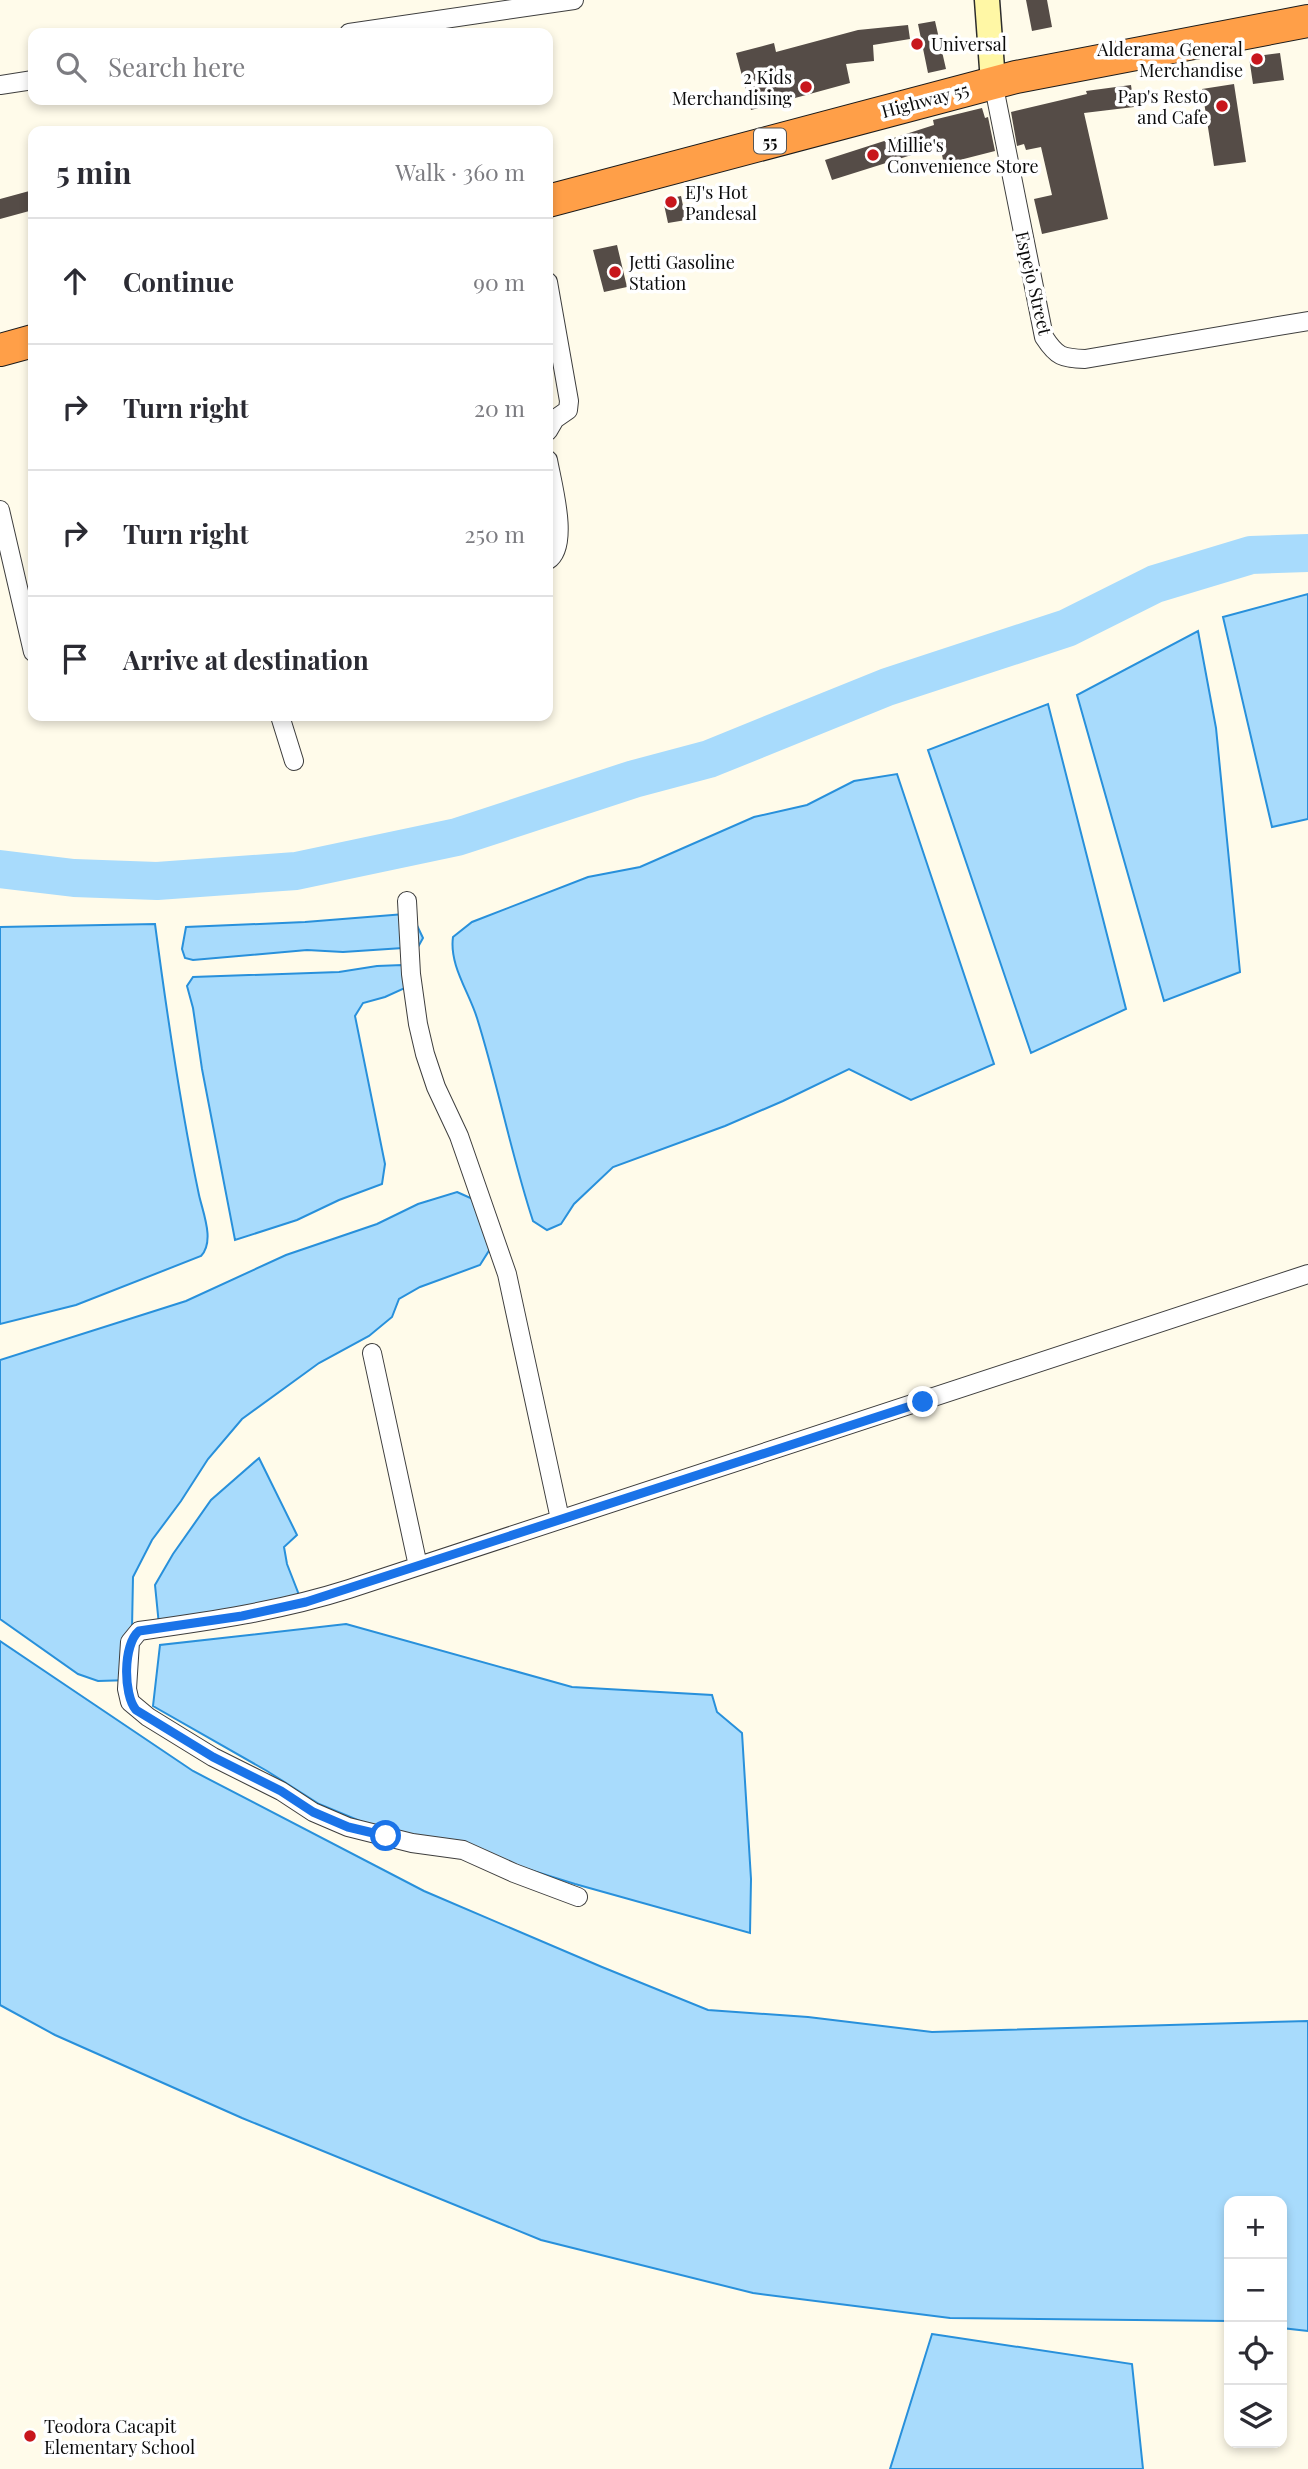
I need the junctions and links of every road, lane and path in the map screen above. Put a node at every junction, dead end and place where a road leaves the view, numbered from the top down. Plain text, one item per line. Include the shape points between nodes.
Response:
1 (574, 0) edge
2 (986, 0) edge
3 (1308, 20) edge
4 (383, 28) edge
5 (28, 81) edge
6 (993, 82) junction
7 (0, 85) edge
8 (553, 200) edge
9 (553, 310) edge
10 (1308, 321) edge
11 (28, 342) edge
12 (0, 350) edge
13 (553, 423) edge
14 (553, 492) edge
15 (0, 510) edge
16 (553, 557) edge
17 (28, 630) edge
18 (282, 721) edge
19 (294, 761) dead end
20 (407, 901) dead end
21 (1308, 1274) edge
22 (372, 1353) dead end
23 (560, 1519) junction
24 (418, 1566) junction
25 (578, 1897) dead end

1 - 4 street
2 - 6 main road
3 - 6 highway, Highway 55 / 55
5 - 7 street
6 - 8 highway, Highway 55 / 55
6 - 10 street, Espejo Street via 1044,337 1057,354 1085,359
9 - 13 street via 569,401 568,410
11 - 12 highway
14 - 16 street via 560,537
15 - 17 street
18 - 19 street
20 - 23 street via 418,1024 436,1087 459,1136 507,1274
21 - 23 street
22 - 24 street
23 - 24 street
24 - 25 street via 306,1602 139,1631 130,1642 130,1702 213,1757 313,1812 348,1827 463,1850

